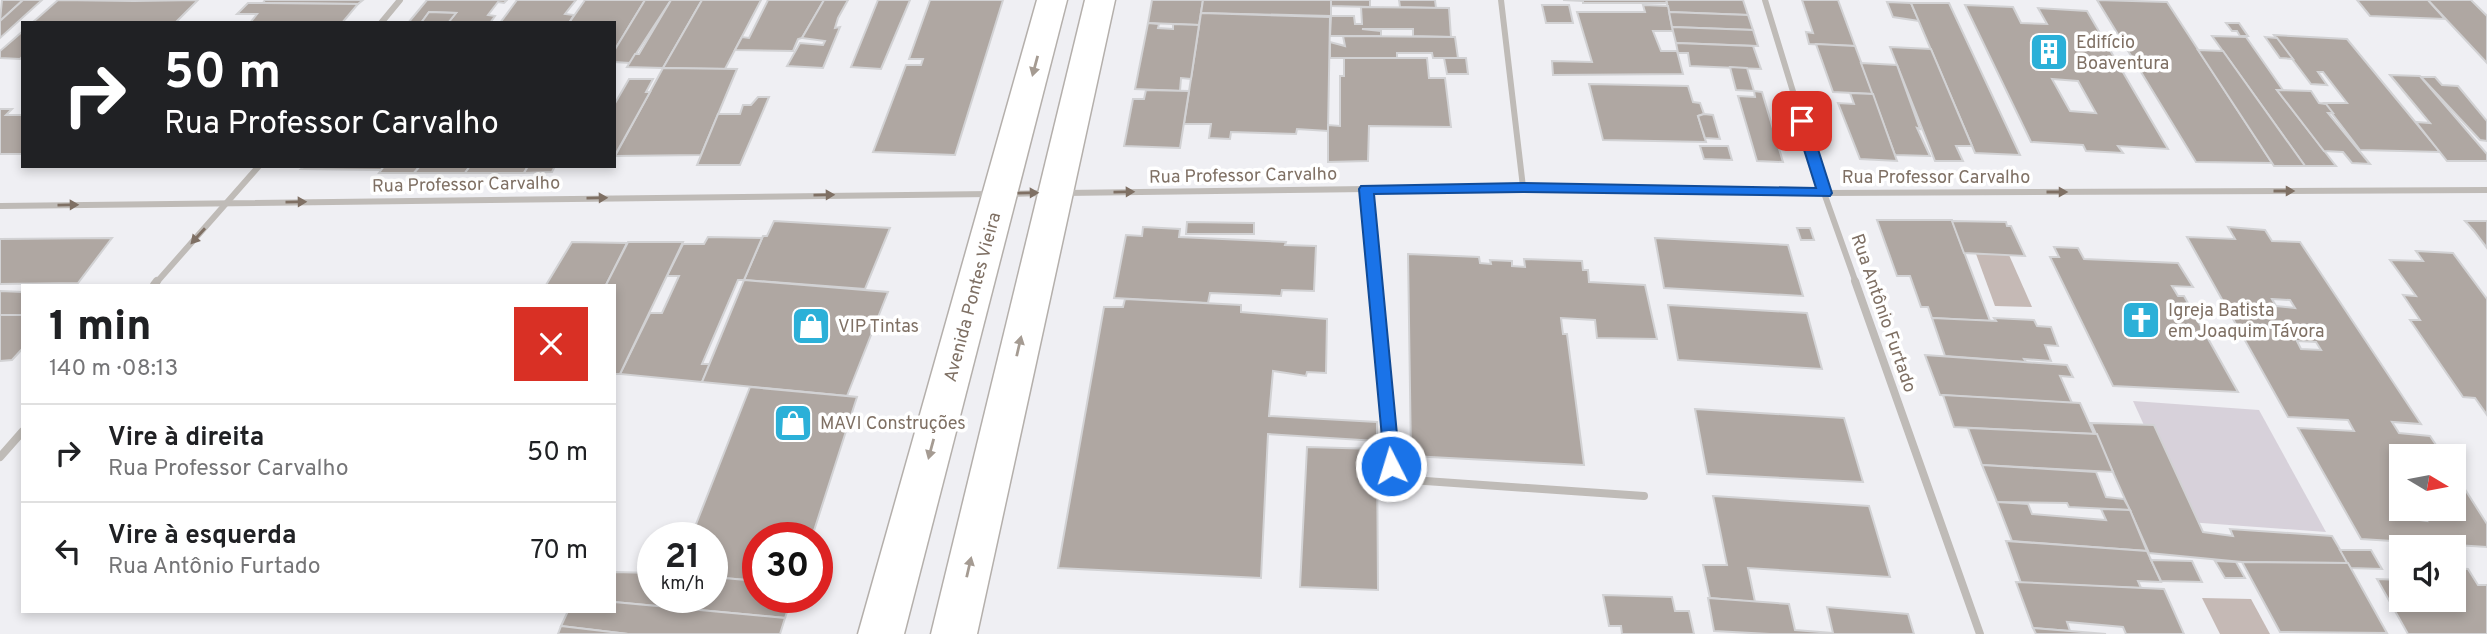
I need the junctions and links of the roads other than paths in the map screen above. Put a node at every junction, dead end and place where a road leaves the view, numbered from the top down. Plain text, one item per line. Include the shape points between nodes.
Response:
1 (400, 0) edge
2 (1052, 0) edge
3 (1100, 0) edge
4 (1502, 0) edge
5 (1765, 0) edge
6 (383, 21) edge
7 (257, 168) edge
8 (1523, 187) junction
9 (1366, 189) junction
10 (2487, 190) edge
11 (1056, 193) junction
12 (1824, 193) junction
13 (1001, 194) junction
14 (229, 203) junction
15 (0, 206) edge
16 (155, 284) edge
17 (21, 433) edge
18 (0, 457) edge
19 (1644, 496) dead end
20 (881, 634) edge
21 (954, 634) edge
22 (1980, 634) edge

1 - 6 street
2 -> 13 main road, Avenida Pontes Vieira
3 - 11 main road
4 - 8 street
5 - 12 street, Rua Antônio Furtado
7 - 14 street
8 - 9 street, Rua Professor Carvalho
8 - 12 street, Rua Professor Carvalho
11 -> 9 street, Rua Professor Carvalho
9 - 19 street via 1391,466 1411,480
12 -> 10 street, Rua Professor Carvalho
13 -> 11 street, Rua Professor Carvalho
21 -> 11 main road
12 - 22 street, Rua Antônio Furtado
14 -> 13 street, Rua Professor Carvalho
13 -> 20 main road, Avenida Pontes Vieira
15 -> 14 street, Rua Professor Carvalho
14 -> 16 street
17 - 18 street

